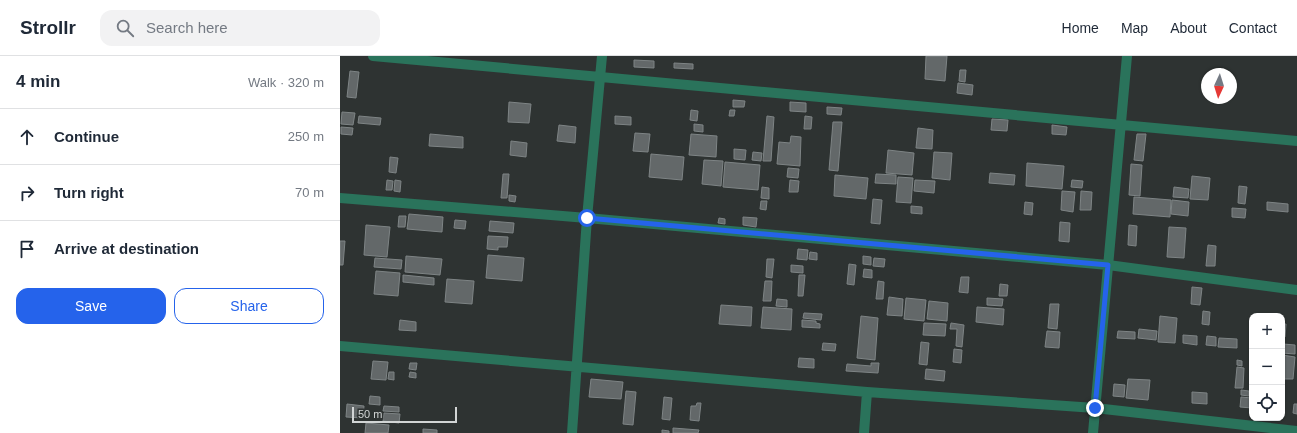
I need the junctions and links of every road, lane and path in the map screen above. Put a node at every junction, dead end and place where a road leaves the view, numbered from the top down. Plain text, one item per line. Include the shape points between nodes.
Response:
1 (373, 56) edge
2 (602, 56) edge
3 (1127, 56) edge
4 (600, 76) junction
5 (1120, 124) junction
6 (1297, 141) edge
7 (340, 198) edge
8 (587, 218) junction
9 (1108, 265) junction
10 (1297, 290) edge
11 (340, 346) edge
12 (577, 368) junction
13 (867, 392) junction
14 (1095, 408) junction
15 (1297, 431) edge
16 (572, 433) edge
17 (864, 433) edge
18 (1093, 433) edge

1 - 4 street
2 - 4 street
3 - 5 street
4 - 5 street
4 - 8 street
5 - 6 street
5 - 9 street
7 - 8 street
8 - 9 street
8 - 12 street
9 - 10 street
9 - 14 street
11 - 12 street
12 - 13 street
12 - 16 street
13 - 14 street
13 - 17 street
14 - 15 street
14 - 18 street

